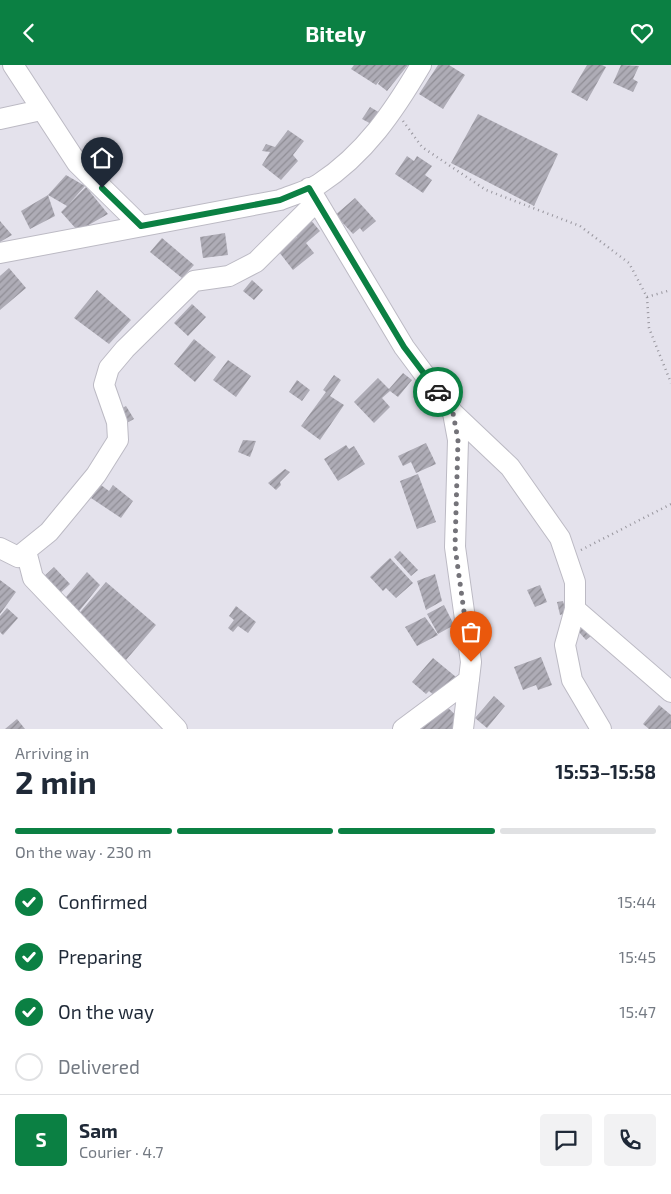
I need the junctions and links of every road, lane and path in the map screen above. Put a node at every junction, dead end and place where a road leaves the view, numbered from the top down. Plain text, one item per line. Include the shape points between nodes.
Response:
1 (13, 65) edge
2 (421, 65) edge
3 (41, 110) junction
4 (395, 110) junction
5 (0, 119) edge
6 (313, 194) junction
7 (141, 226) junction
8 (0, 253) edge
9 (671, 290) edge
10 (647, 297) junction
11 (671, 383) edge
12 (453, 413) junction
13 (671, 504) edge
14 (0, 548) edge
15 (26, 551) junction
16 (567, 558) junction
17 (575, 609) junction
18 (468, 680) junction
19 (671, 693) edge
20 (177, 729) edge
21 (403, 729) edge
22 (463, 729) edge
23 (601, 729) edge

1 - 3 street
2 - 4 street
3 - 5 street
3 - 7 street via 77,163
4 - 6 street via 364,149 318,185
4 - 10 path via 422,147 486,190 580,226 629,263
6 - 7 street
6 - 12 street via 404,347
6 - 15 street via 256,262 228,276 194,281 124,349 109,368 104,385 117,422 118,440 96,475 49,532
7 - 8 street
9 - 10 path
10 - 11 path via 649,329
12 - 16 street via 510,467 560,538
12 - 18 street via 458,440 455,547 471,662
13 - 16 path
14 - 15 street via 18,557
15 - 20 street via 33,578
16 - 17 street via 575,582
17 - 19 street
17 - 23 street via 565,645 572,680
18 - 21 street
18 - 22 street

